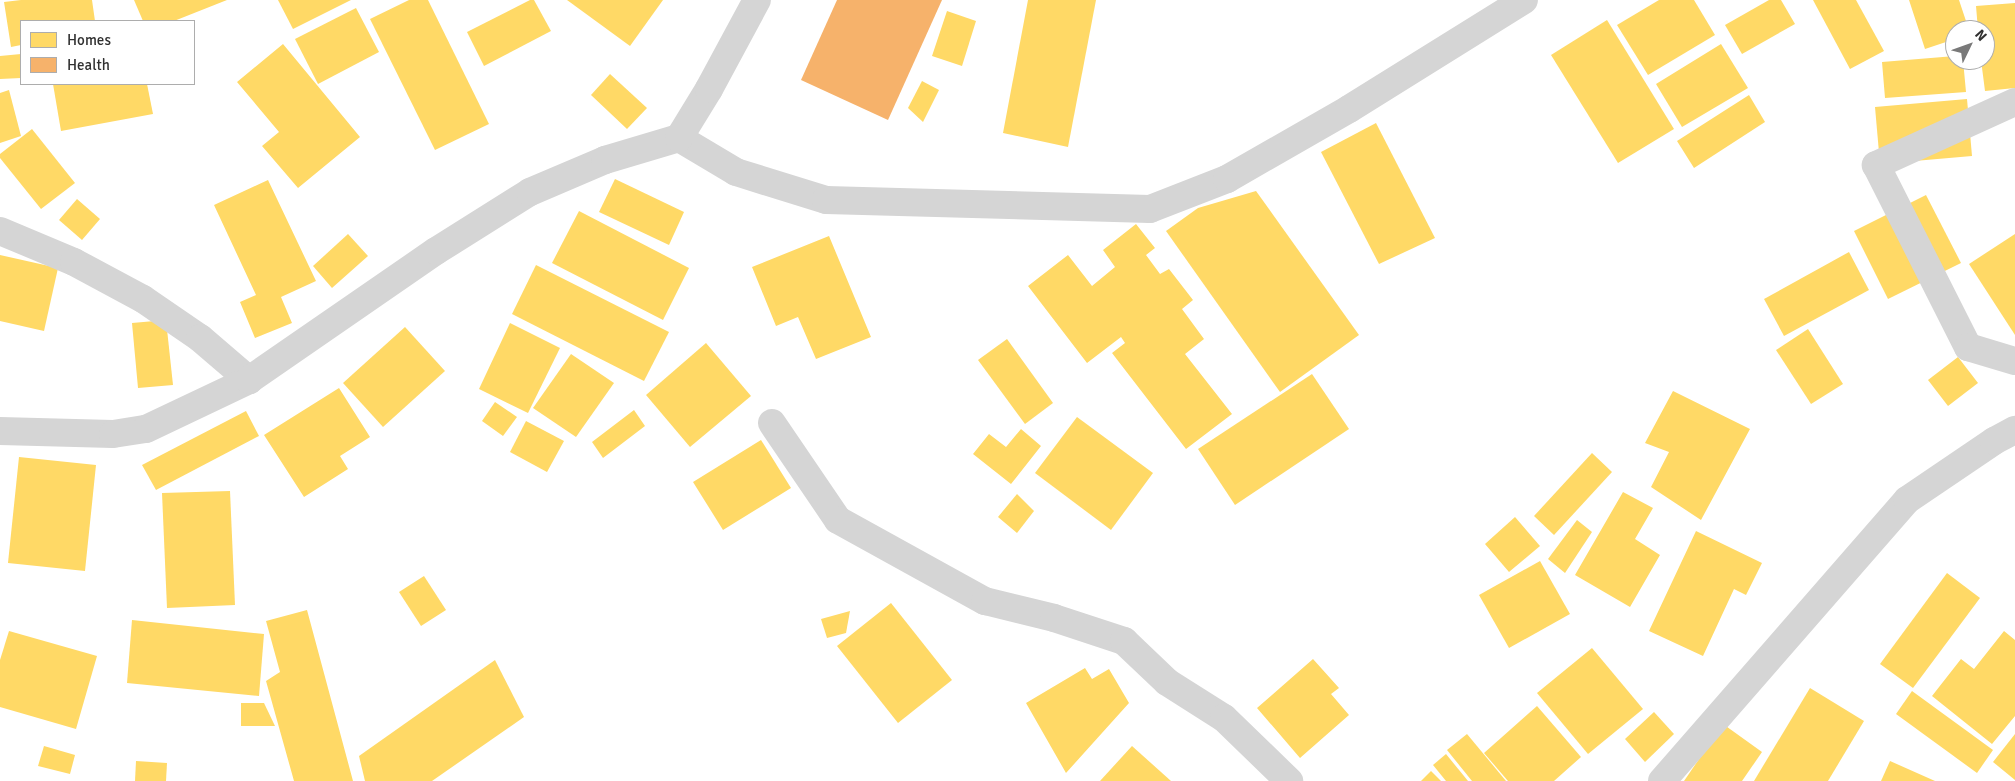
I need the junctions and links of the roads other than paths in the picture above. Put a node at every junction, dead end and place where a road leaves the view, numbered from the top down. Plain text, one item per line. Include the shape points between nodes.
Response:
1 (757, 0) edge
2 (1524, 0) edge
3 (2015, 102) edge
4 (679, 138) junction
5 (0, 231) edge
6 (2015, 361) edge
7 (248, 380) junction
8 (772, 423) dead end
9 (2015, 430) edge
10 (0, 431) edge
11 (1289, 781) edge
12 (1662, 781) edge

1 - 4 street
2 - 4 street via 1349,109 1227,179 1150,209 826,200 736,172
3 - 6 street via 1876,165 1968,347
4 - 7 street via 605,160 530,192 436,251
5 - 7 street via 74,262 143,299 200,338
7 - 10 street via 146,429 113,434
8 - 11 street via 838,520 985,601 1054,618 1124,641 1167,682 1224,718
9 - 12 street via 1907,500

